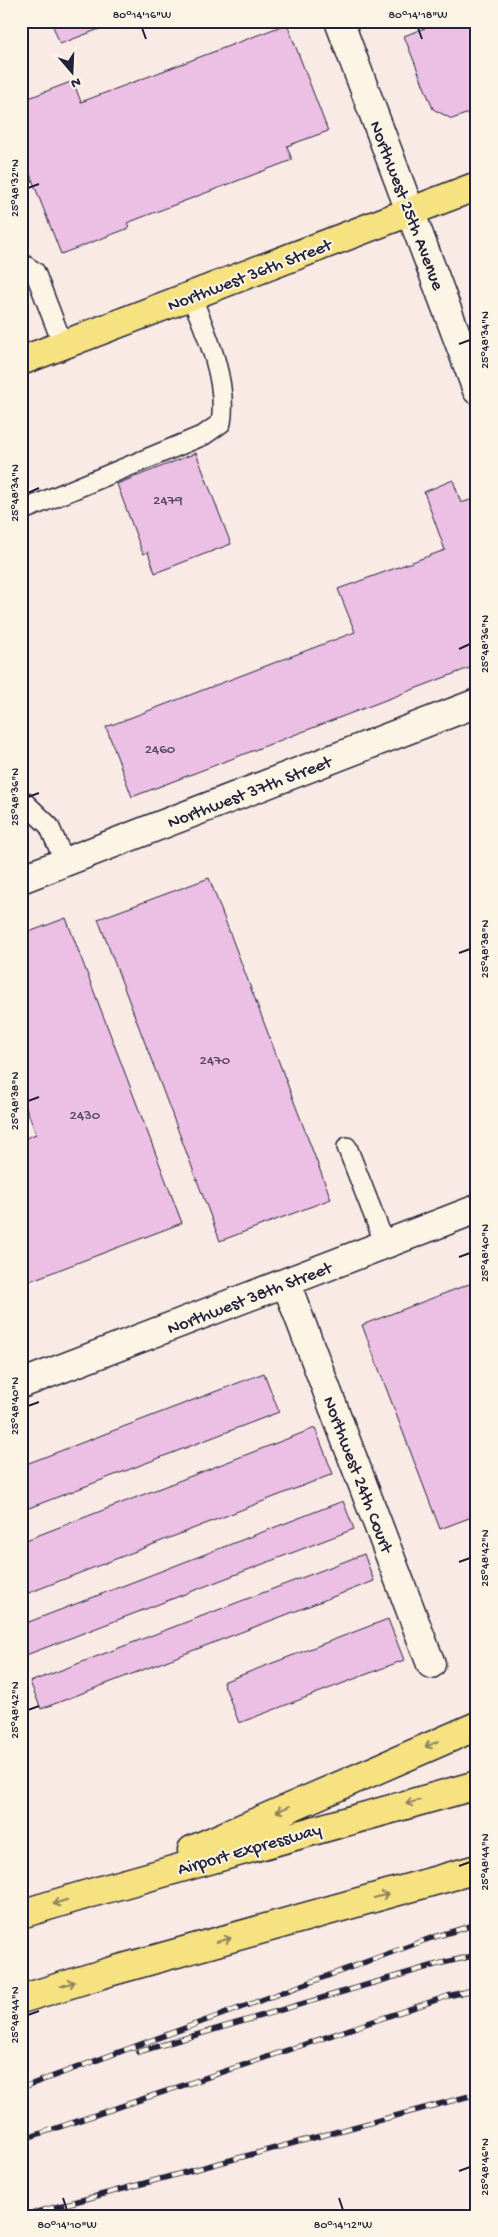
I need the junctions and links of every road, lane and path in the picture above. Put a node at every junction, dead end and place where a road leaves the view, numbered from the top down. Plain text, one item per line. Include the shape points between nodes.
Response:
1 (339, 21) edge
2 (477, 186) edge
3 (410, 212) junction
4 (21, 263) edge
5 (191, 296) junction
6 (63, 345) junction
7 (21, 361) edge
8 (477, 390) edge
9 (21, 511) edge
10 (477, 703) edge
11 (21, 799) edge
12 (65, 862) junction
13 (21, 879) edge
14 (347, 1147) dead end
15 (477, 1209) edge
16 (385, 1244) junction
17 (286, 1284) junction
18 (21, 1384) edge
19 (431, 1664) dead end
20 (477, 1726) edge
21 (477, 1785) edge
22 (477, 1869) edge
23 (98, 1891) junction
24 (21, 1914) edge
25 (21, 1998) edge

1 - 3 street, Northwest 25th Avenue
2 - 3 main road, Northwest 36th Street
3 - 5 main road, Northwest 36th Street
3 - 8 street, Northwest 25th Avenue
4 - 6 lane via 35,272
5 - 6 main road, Northwest 36th Street
5 - 9 lane via 210,342 224,405 221,423 204,435
6 - 7 main road, Northwest 36th Street
10 - 12 street, Northwest 37th Street
11 - 12 lane via 49,826
12 - 13 street, Northwest 37th Street
14 - 16 lane
15 - 16 street, Northwest 38th Street
16 - 17 street, Northwest 38th Street
17 - 18 street, Northwest 38th Street
17 - 19 street, Northwest 24th Court
20 -> 23 main road
21 -> 23 main road, Airport Expressway
25 -> 22 main road
23 -> 24 main road, Airport Expressway

